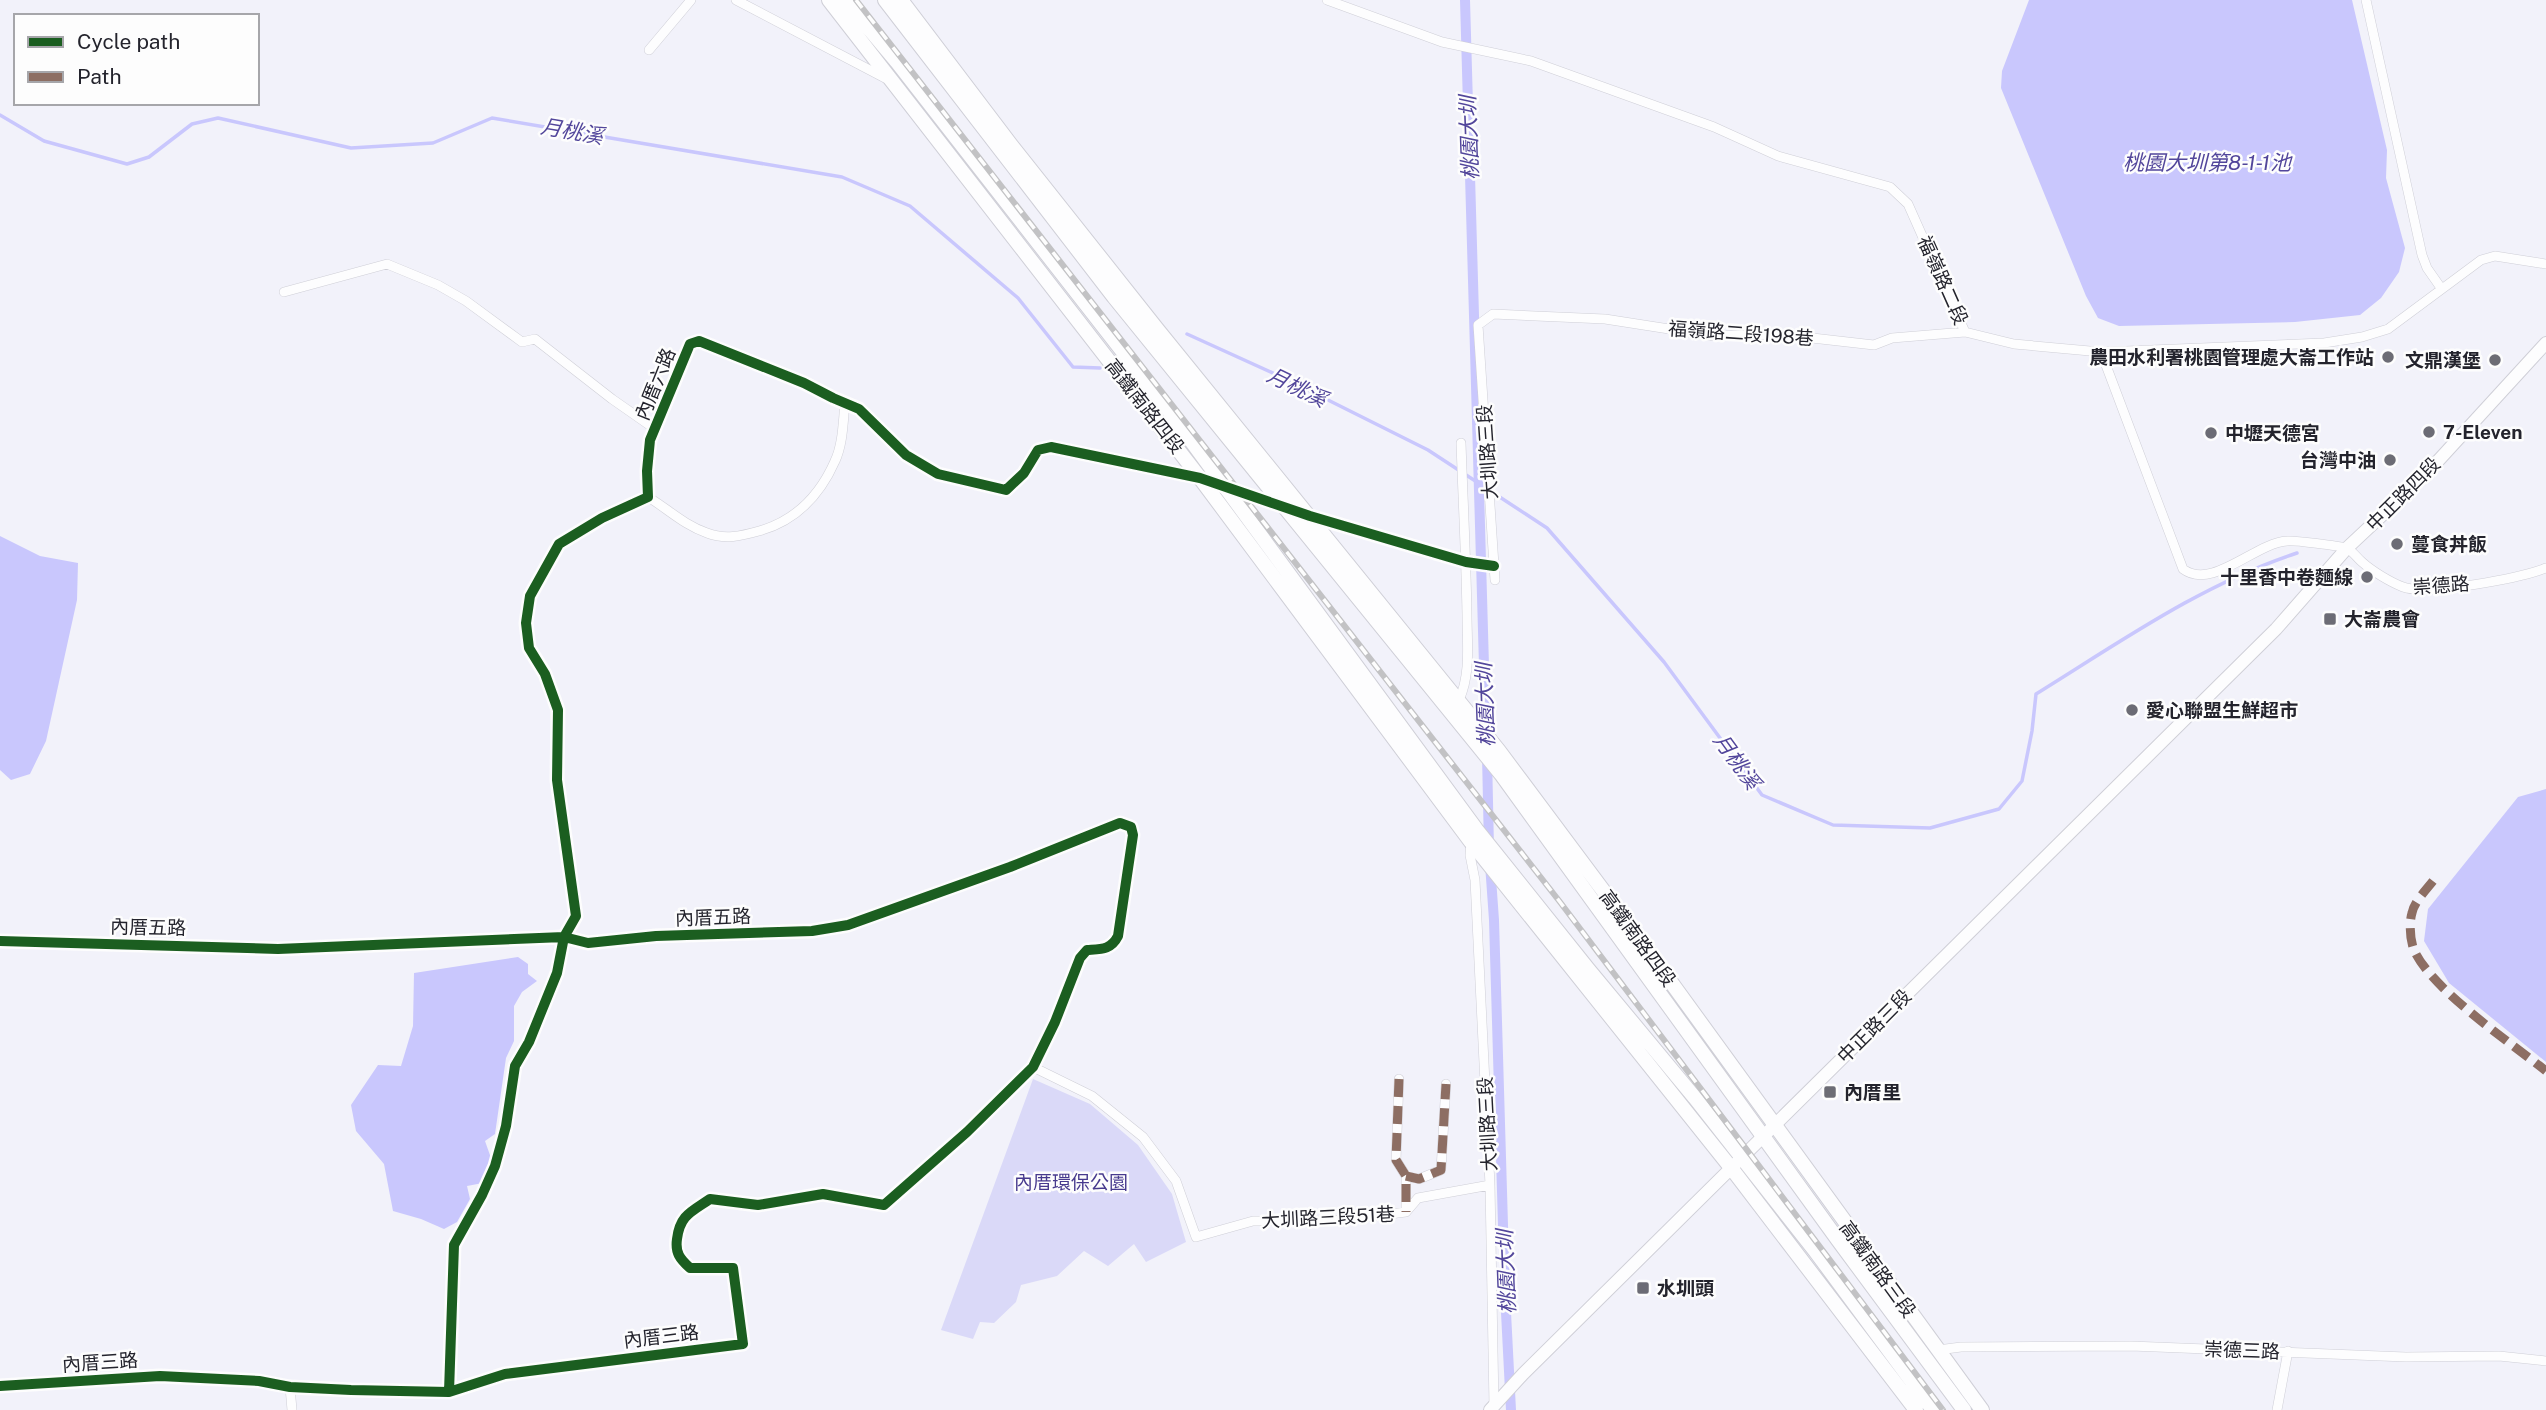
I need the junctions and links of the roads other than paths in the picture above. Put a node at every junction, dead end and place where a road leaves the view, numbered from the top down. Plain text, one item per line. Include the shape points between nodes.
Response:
1 (691, 0) edge
2 (736, 0) edge
3 (830, 0) edge
4 (845, 0) edge
5 (885, 0) edge
6 (901, 0) edge
7 (1327, 0) edge
8 (2366, 0) edge
9 (649, 50) dead end
10 (896, 83) junction
11 (989, 181) junction
12 (1025, 250) junction
13 (2546, 264) edge
14 (2441, 288) junction
15 (284, 292) dead end
16 (1114, 297) junction
17 (1478, 325) joint
18 (1157, 330) junction
19 (1965, 332) junction
20 (2546, 343) edge
21 (2101, 352) junction
22 (845, 403) junction
23 (655, 429) junction
24 (1461, 443) dead end
25 (1200, 478) junction
26 (1221, 484) junction
27 (648, 497) junction
28 (1287, 508) junction
29 (1310, 516) junction
30 (2347, 548) junction
31 (1347, 561) junction
32 (1468, 562) junction
33 (1493, 566) junction
34 (2546, 568) edge
35 (1266, 569) junction
36 (1495, 580) dead end
37 (1367, 607) junction
38 (1315, 608) junction
39 (2260, 643) joint
40 (1459, 700) junction
41 (1475, 841) junction
42 (564, 937) junction
43 (0, 941) edge
44 (1033, 1067) junction
45 (1399, 1079) dead end
46 (1446, 1084) dead end
47 (1769, 1133) junction
48 (1736, 1164) junction
49 (1406, 1176) junction
50 (1490, 1185) junction
51 (1406, 1213) junction
52 (1938, 1350) junction
53 (2288, 1352) junction
54 (2546, 1361) edge
55 (0, 1386) edge
56 (290, 1387) junction
57 (449, 1392) junction
58 (1493, 1409) edge
59 (292, 1410) edge
60 (1916, 1410) edge
61 (1933, 1410) edge
62 (1964, 1410) edge
63 (1982, 1410) edge
64 (2277, 1410) edge

1 - 9 street
2 - 10 street
3 - 10 main road, 高鐵南路四段
4 - 11 main road, 高鐵南路四段
5 - 16 main road
6 - 18 main road
7 - 19 street, 福嶺路二段 via 1445,42 1531,61 1714,127 1778,156 1890,187 1909,204
8 - 14 street via 2422,254
10 - 12 main road, 高鐵南路四段
11 - 12 main road
11 - 26 main road, 高鐵南路四段
12 - 25 main road, 高鐵南路四段
13 - 14 street, 福嶺路二段 via 2495,256
14 - 21 street, 福嶺路二段 via 2388,328 2362,337 2324,343
15 - 23 street via 387,264 466,301 522,342 535,339
16 - 18 main road
16 - 28 main road
17 - 19 street, 福嶺路二段198巷 via 1493,314 1605,319 1714,336 1777,334 1874,345 1892,338
17 - 33 street, 大圳路三段
18 - 29 main road
19 - 21 street, 福嶺路二段 via 2014,344
20 - 30 main road, 中正路四段 via 2426,474
21 - 30 street via 2183,569 2190,575 2202,576 2286,541
22 - 23 street, 內厝六路 via 699,341 690,344
22 - 25 street, 內厝六路 via 859,409 906,455 938,474 1006,490 1038,450 1051,447
22 - 27 street via 836,460 806,506 778,526 735,538 709,534 681,522
23 - 27 street, 內厝六路 via 650,440
24 - 32 street, 大圳路三段
25 - 26 street
25 - 35 main road, 高鐵南路四段
26 - 28 street
26 - 38 main road, 高鐵南路四段
27 - 42 street via 559,544 530,596 529,648 558,710 557,780 576,916
28 - 29 street
28 - 37 main road
29 - 31 main road
29 - 32 street
30 - 34 street, 崇德路 via 2403,587 2426,590
30 - 39 main road, 中正路四段
31 - 37 main road
31 - 40 main road
32 - 33 street
32 - 40 street, 大圳路三段 via 1467,664
33 - 36 street, 大圳路三段
35 - 38 main road
35 - 41 main road, 高鐵南路四段
37 - 47 main road, 高鐵南路四段 via 1501,774
38 - 41 main road, 高鐵南路四段
39 - 47 main road, 中正路三段
40 - 47 main road, 高鐵南路四段 via 1652,956
41 - 48 main road via 1501,880
41 - 48 main road via 1501,858 1695,1098
41 - 50 street, 大圳路三段 via 1469,855 1475,880
42 - 43 street, 內厝五路 via 278,949
42 - 44 street, 內厝五路 via 587,943 656,936 812,932 848,925 1120,823 1131,827 1118,936 1114,944 1087,950 1080,958
42 - 57 street via 557,973 515,1066 495,1166 453,1245
44 - 51 street, 大圳路三段51巷 via 1092,1096 1143,1138 1176,1181 1196,1237 1253,1221 1332,1221
44 - 57 street, 內厝三路 via 884,1205 823,1194 758,1205 710,1199 688,1214 679,1224 679,1259 690,1268 733,1268 743,1343 505,1374
45 - 49 street via 1396,1160
46 - 49 street via 1441,1170 1419,1178
47 - 48 main road, 中正路三段
47 - 52 main road, 高鐵南路三段
47 - 62 main road, 高鐵南路三段
48 - 58 main road, 中正路三段
48 - 60 main road
48 - 61 main road, 高鐵南路三段 via 1816,1252
49 - 51 street
50 - 51 street, 大圳路三段51巷 via 1418,1198
50 - 58 street, 大圳路三段
52 - 53 street, 崇德三路 via 2131,1346
52 - 63 main road, 高鐵南路三段
53 - 54 street, 崇德三路
53 - 64 street
55 - 56 street, 內厝三路 via 160,1376
56 - 57 street, 內厝三路
56 - 59 street

